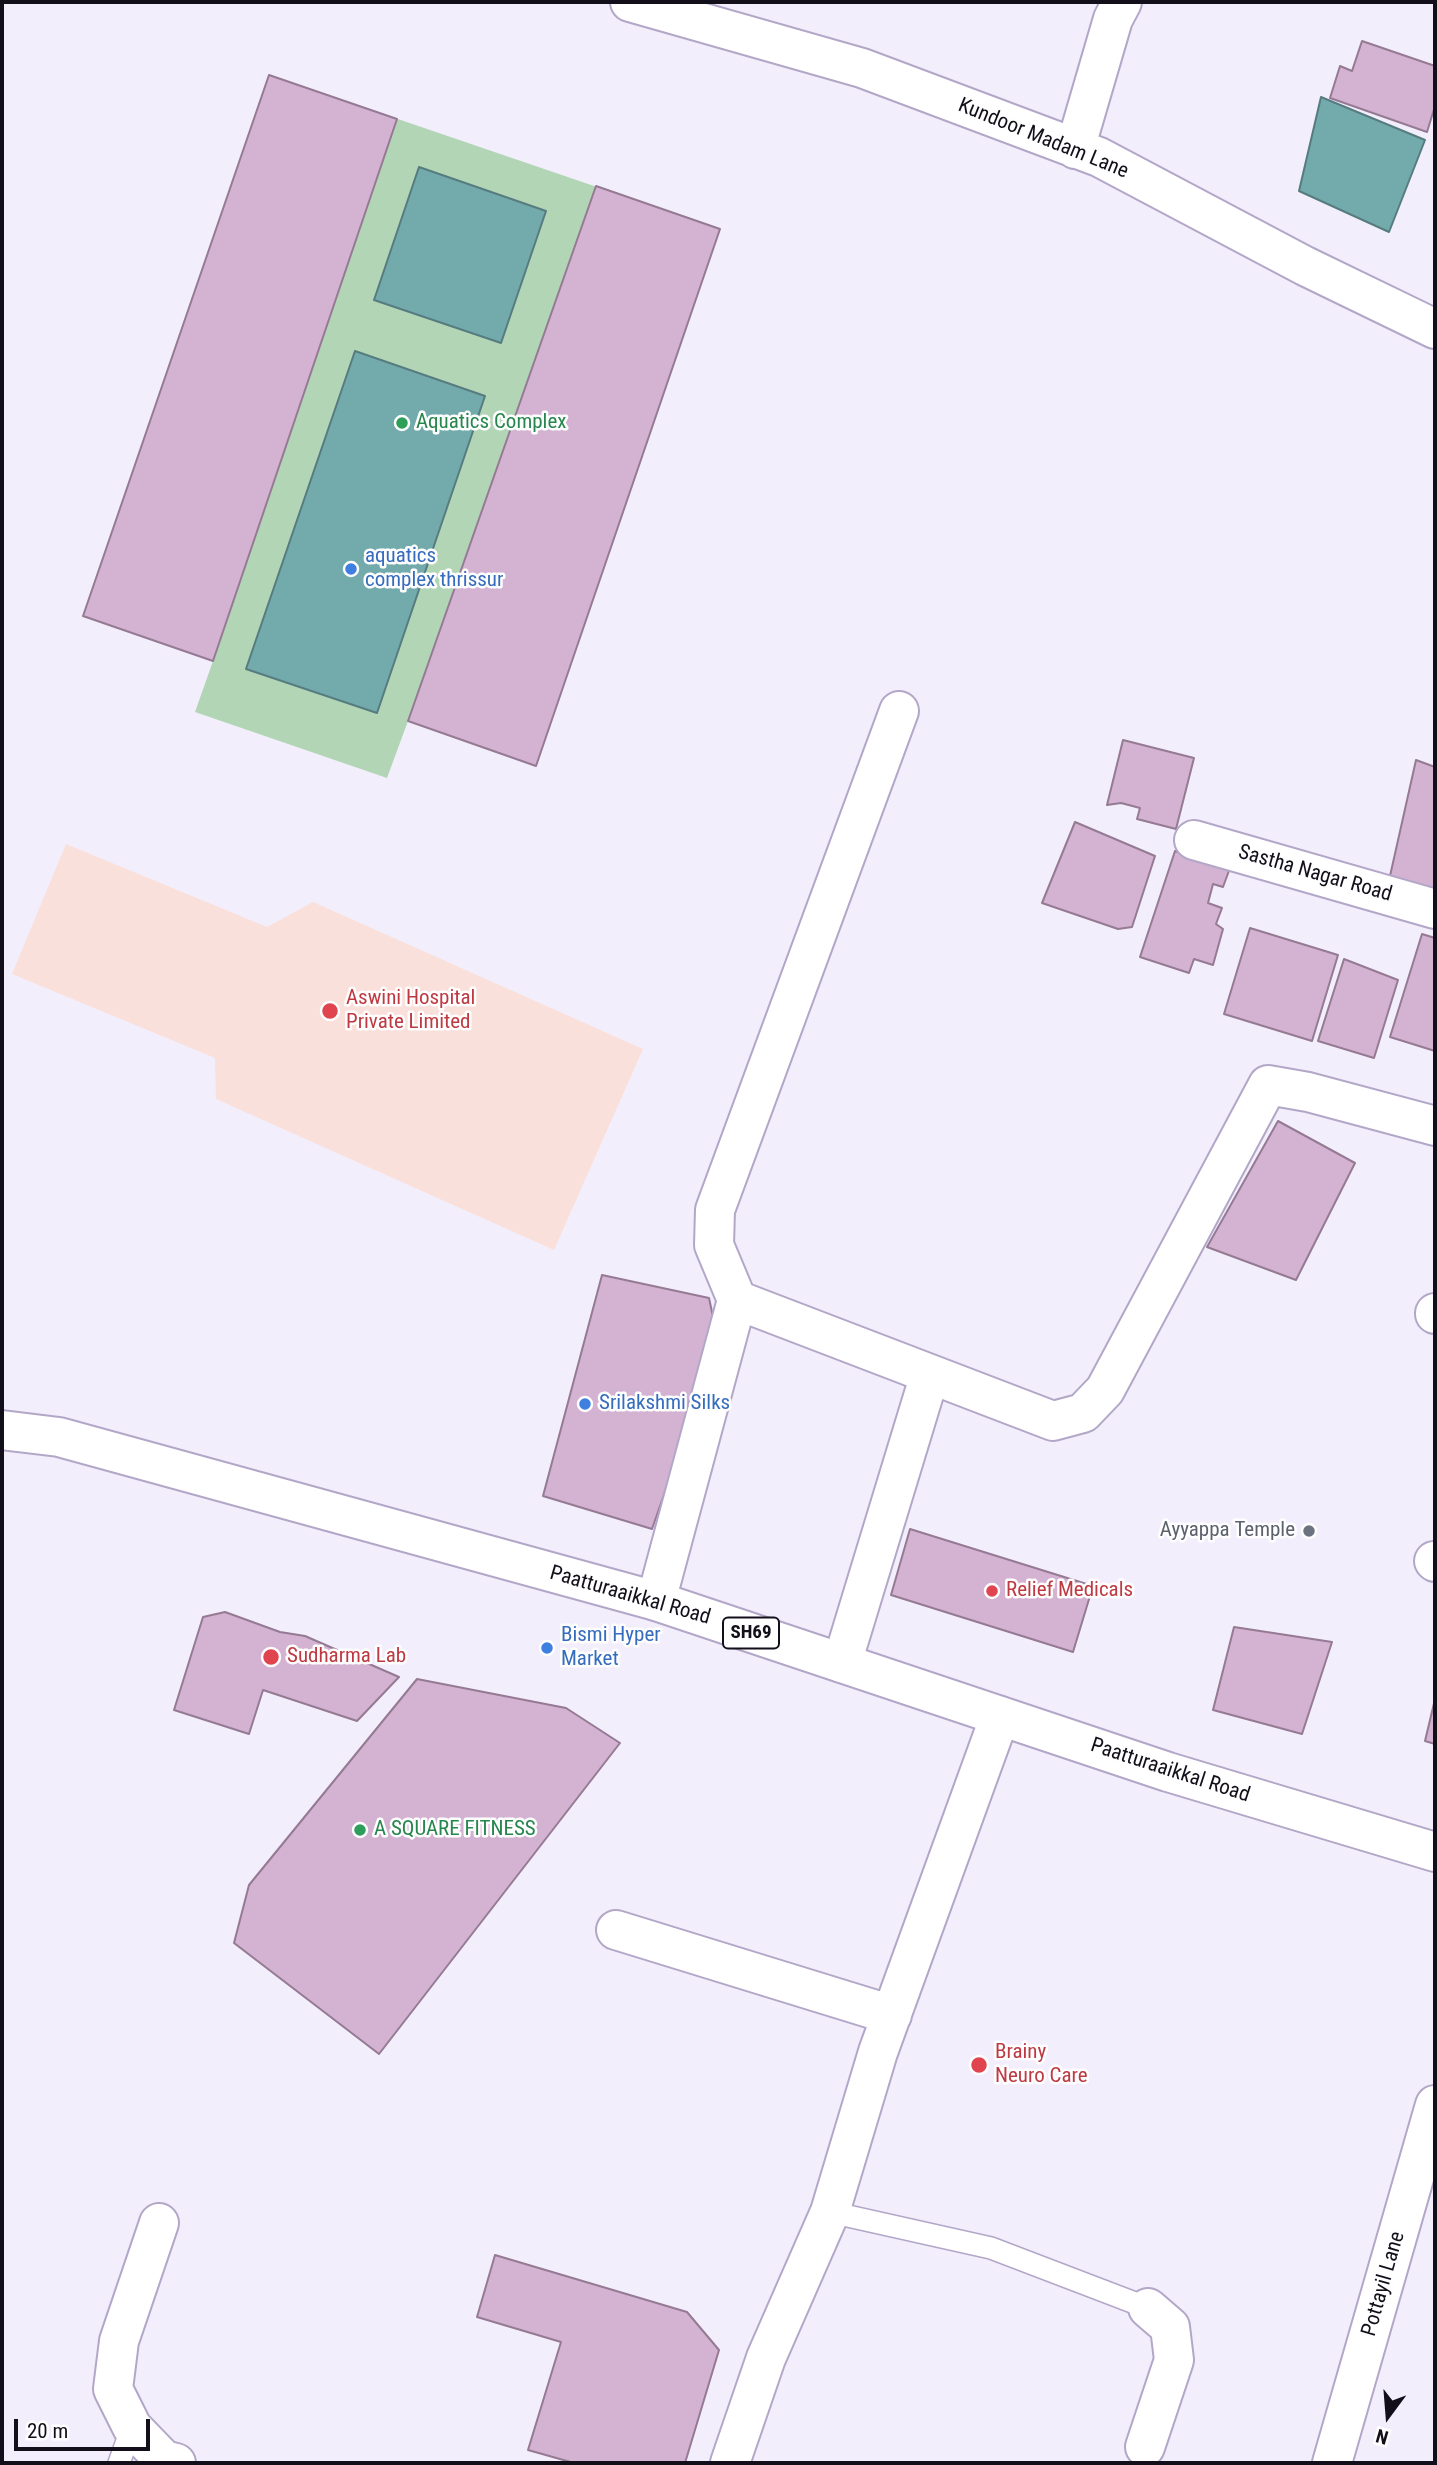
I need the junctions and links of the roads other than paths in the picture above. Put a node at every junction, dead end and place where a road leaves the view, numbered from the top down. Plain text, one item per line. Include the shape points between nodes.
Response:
1 (630, 2) edge
2 (1122, 2) edge
3 (1075, 149) junction
4 (1435, 329) edge
5 (900, 711) dead end
6 (1194, 840) dead end
7 (1435, 909) edge
8 (1435, 1126) edge
9 (737, 1300) junction
10 (930, 1374) junction
11 (2, 1409) edge
12 (2, 1430) edge
13 (59, 1437) junction
14 (656, 1601) junction
15 (842, 1664) junction
16 (1000, 1716) junction
17 (1435, 1852) edge
18 (616, 1930) dead end
19 (892, 2015) junction
20 (1435, 2105) edge
21 (830, 2212) junction
22 (159, 2223) dead end
23 (1148, 2308) joint
24 (132, 2427) junction
25 (1145, 2448) dead end
26 (119, 2463) edge
27 (176, 2463) edge
28 (730, 2463) edge
29 (1332, 2463) edge

1 - 3 street, Kundoor Madam Lane via 862,68
2 - 3 street
3 - 4 street, Kundoor Madam Lane
5 - 9 street via 715,1210 714,1245
6 - 7 street, Sastha Nagar Road
8 - 10 street via 1268,1085 1105,1390 1083,1413 1052,1420
9 - 10 street
9 - 14 street
10 - 15 street
11 - 13 street, SH69
12 - 13 street, SH69
13 - 14 street, Paatturaaikkal Road / SH69
14 - 15 street, Paatturaaikkal Road / SH69
15 - 16 street, Paatturaaikkal Road / SH69
16 - 17 street, Paatturaaikkal Road / SH69
16 - 19 street
18 - 19 street
19 - 21 street
20 - 29 street, Pottayil Lane
21 - 23 lane via 991,2248
21 - 28 street via 766,2358
22 - 24 street via 119,2341 113,2389
23 - 25 street via 1170,2327 1174,2360
24 - 26 lane
24 - 27 street via 164,2459

